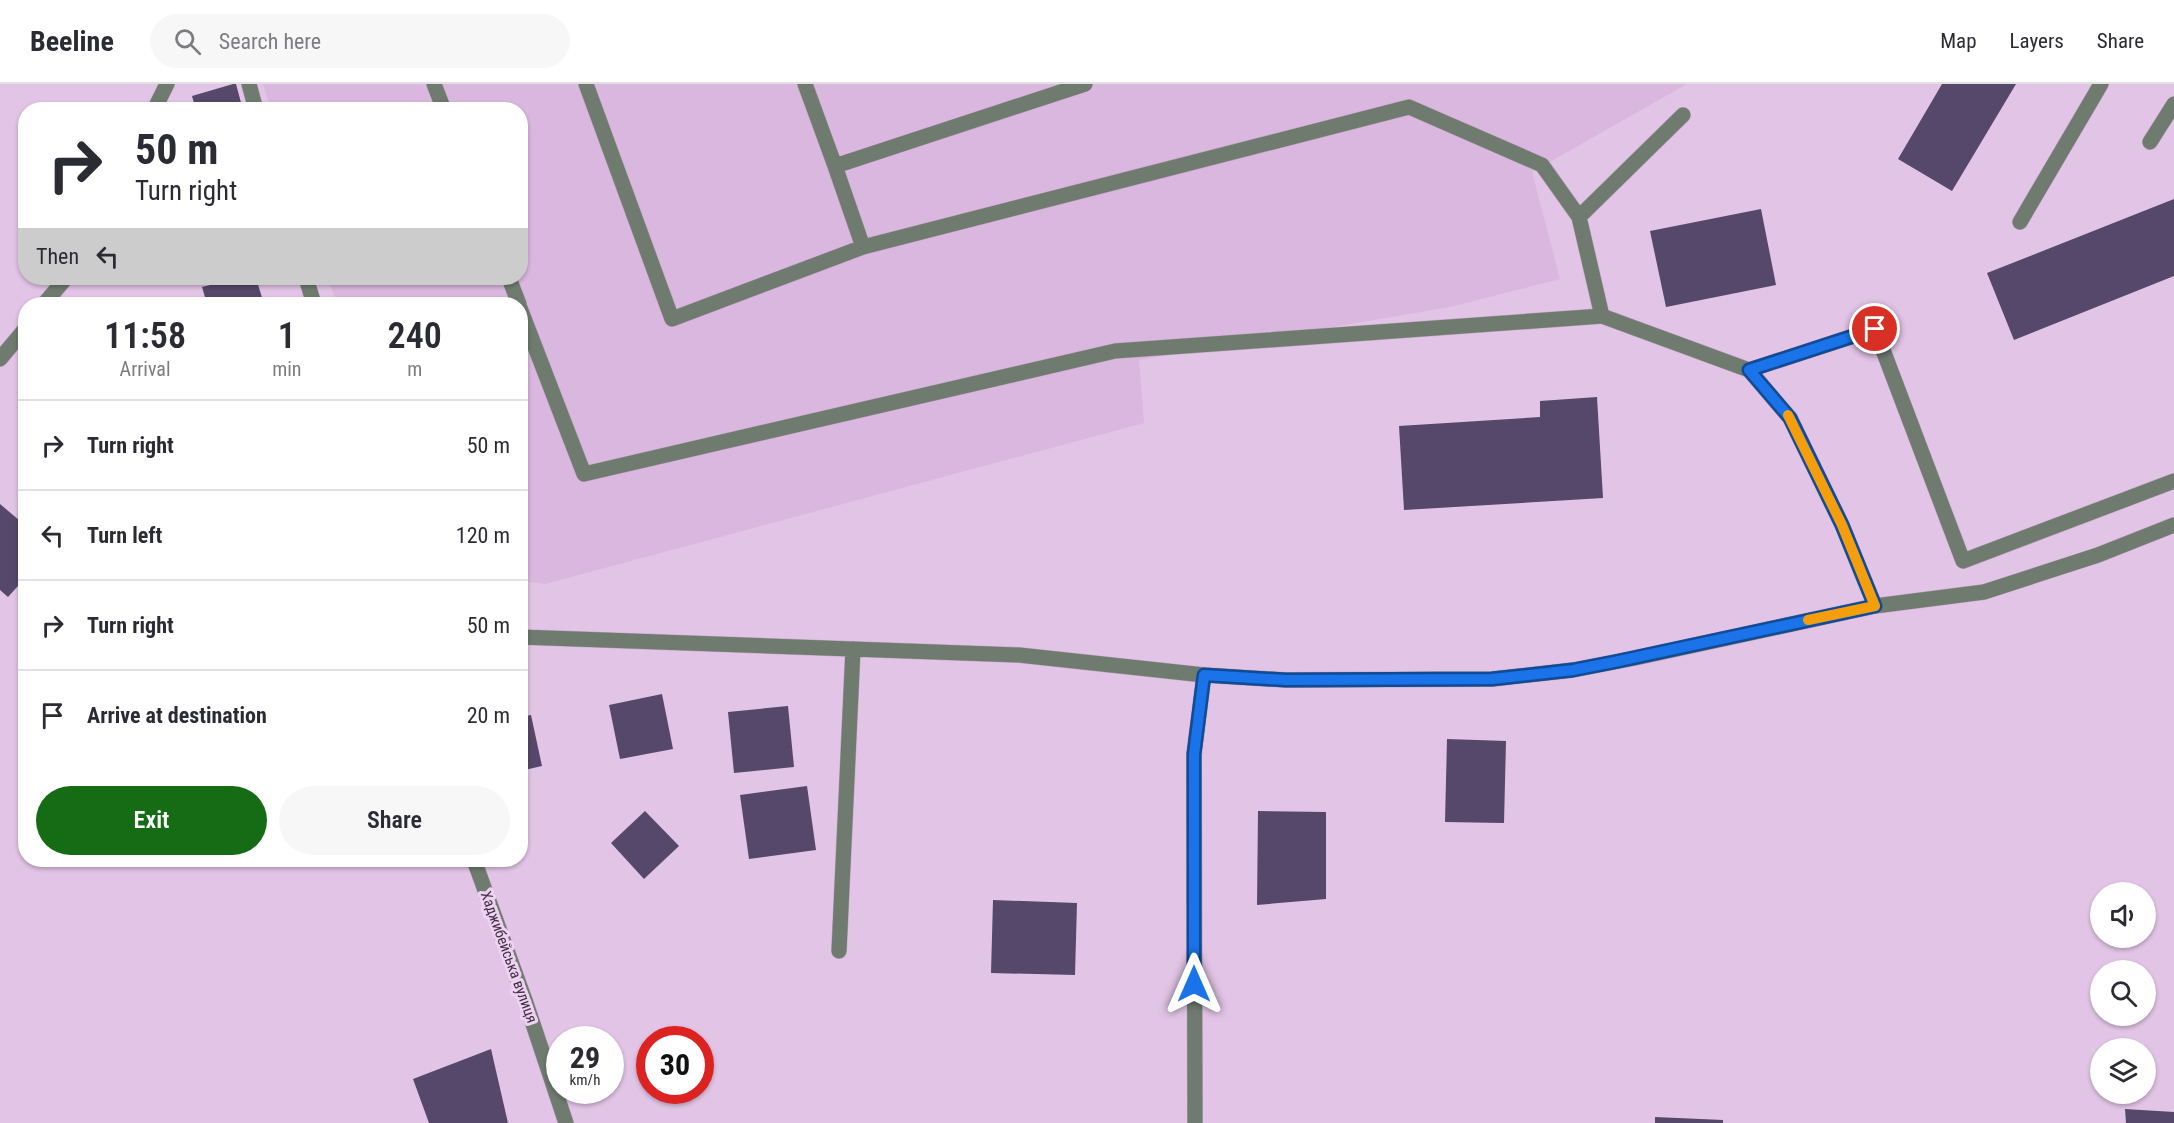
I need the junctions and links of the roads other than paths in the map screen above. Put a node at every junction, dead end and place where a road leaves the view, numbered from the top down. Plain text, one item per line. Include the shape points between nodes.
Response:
1 (166, 84) edge
2 (249, 84) edge
3 (434, 84) edge
4 (586, 84) edge
5 (804, 84) edge
6 (1085, 84) edge
7 (2101, 84) edge
8 (158, 102) edge
9 (254, 102) edge
10 (441, 102) edge
11 (2174, 104) edge
12 (1683, 115) dead end
13 (2150, 142) dead end
14 (835, 166) junction
15 (1579, 217) junction
16 (2020, 222) dead end
17 (863, 248) junction
18 (60, 285) edge
19 (50, 297) edge
20 (1602, 316) junction
21 (528, 327) edge
22 (18, 338) edge
23 (0, 359) edge
24 (1749, 370) junction
25 (2174, 481) edge
26 (2174, 525) edge
27 (1875, 606) junction
28 (528, 636) edge
29 (853, 649) junction
30 (1204, 675) junction
31 (477, 867) edge
32 (839, 951) dead end
33 (566, 1123) edge
34 (1195, 1123) edge

1 - 8 street
2 - 9 street
3 - 10 street
4 - 17 street via 672,319
5 - 14 street
6 - 14 street
7 - 16 street
11 - 13 street
12 - 15 street
14 - 17 street
15 - 17 street via 1542,165 1409,107
15 - 20 street
18 - 19 street
20 - 21 street via 1115,351 584,474
20 - 24 street
22 - 23 street
24 - 25 street via 1875,329 1962,561
24 - 27 street via 1790,418 1842,525
26 - 27 street via 2098,555 1984,592
27 - 30 street via 1625,660 1503,678 1286,680
28 - 29 street
29 - 30 street via 1019,655
29 - 32 street
30 - 34 street via 1194,754
31 - 33 street, Хаджибейська вулиця

